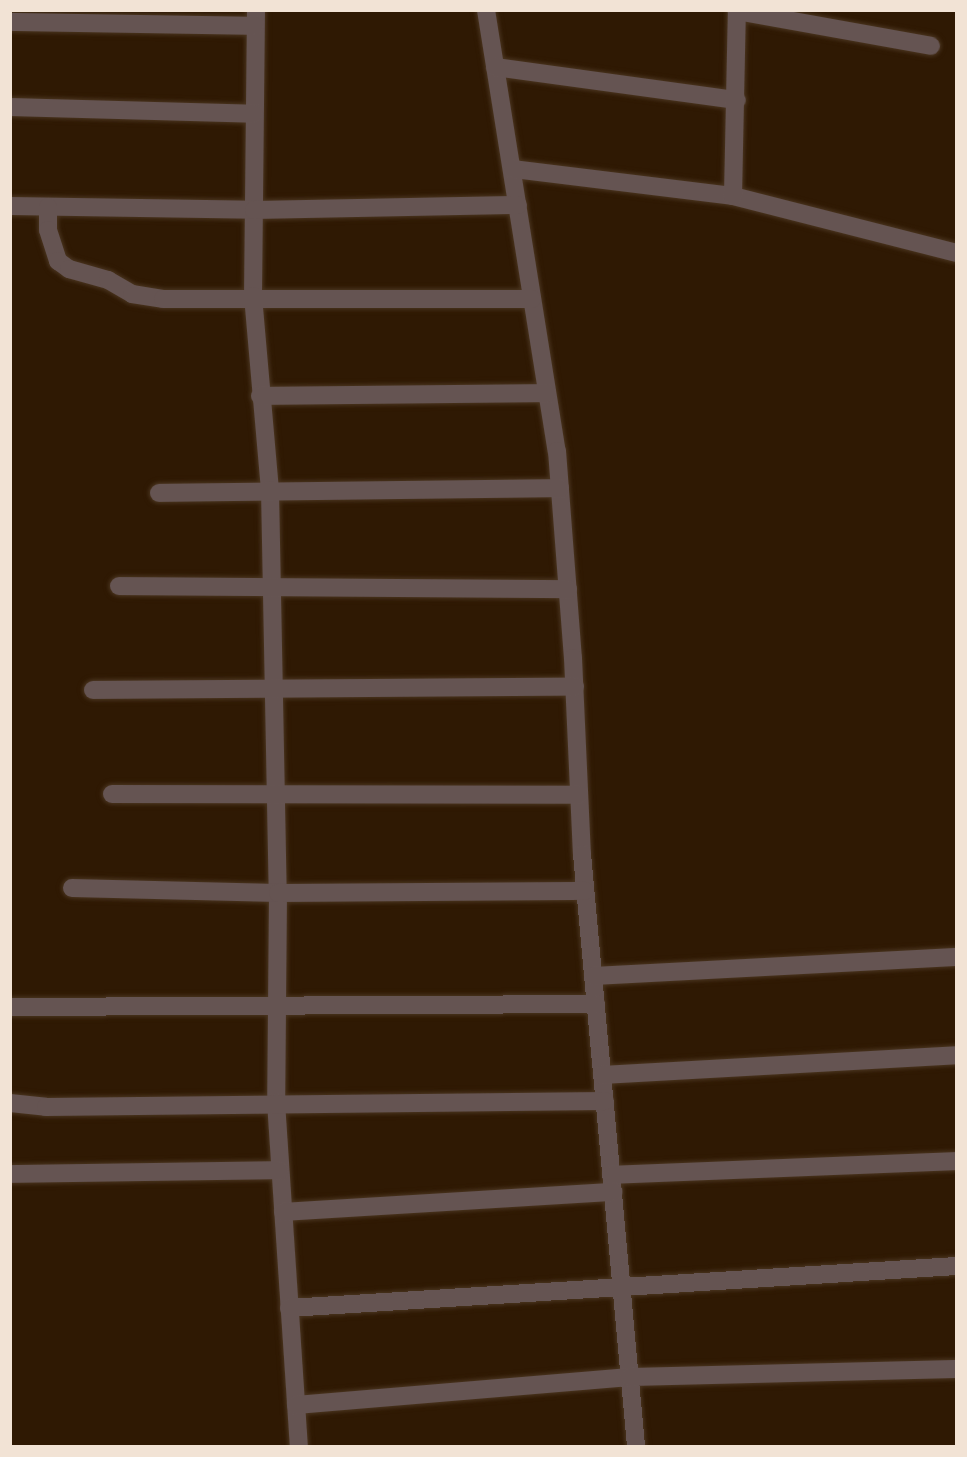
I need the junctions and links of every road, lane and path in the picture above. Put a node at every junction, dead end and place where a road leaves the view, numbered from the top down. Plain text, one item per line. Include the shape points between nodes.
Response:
1 (486, 10) edge
2 (737, 11) edge
3 (256, 18) edge
4 (10, 22) edge
5 (931, 46) dead end
6 (495, 67) junction
7 (736, 100) junction
8 (10, 107) edge
9 (254, 114) junction
10 (513, 169) junction
11 (732, 196) junction
12 (10, 206) edge
13 (518, 206) junction
14 (48, 207) junction
15 (254, 210) junction
16 (957, 253) edge
17 (253, 296) junction
18 (532, 299) junction
19 (547, 393) junction
20 (260, 396) junction
21 (560, 488) junction
22 (270, 490) junction
23 (159, 493) dead end
24 (119, 586) dead end
25 (269, 587) junction
26 (568, 589) junction
27 (575, 687) junction
28 (272, 688) junction
29 (93, 690) dead end
30 (111, 794) dead end
31 (275, 795) junction
32 (579, 795) junction
33 (72, 888) dead end
34 (585, 891) junction
35 (278, 893) junction
36 (957, 957) edge
37 (593, 976) junction
38 (276, 1004) junction
39 (596, 1004) junction
40 (10, 1007) edge
41 (957, 1055) edge
42 (602, 1075) junction
43 (605, 1101) junction
44 (276, 1102) junction
45 (10, 1103) edge
46 (957, 1161) edge
47 (280, 1170) junction
48 (10, 1174) edge
49 (612, 1184) junction
50 (283, 1212) junction
51 (957, 1266) edge
52 (621, 1284) junction
53 (289, 1308) junction
54 (957, 1369) edge
55 (630, 1377) junction
56 (296, 1406) junction
57 (299, 1446) edge
58 (636, 1446) edge

1 - 6 street
2 - 5 street
2 - 7 street
3 - 4 street
3 - 9 street
6 - 7 street
6 - 10 street
7 - 11 street
8 - 9 street
9 - 15 street
10 - 11 street
10 - 13 street
11 - 16 street
12 - 14 street
13 - 15 street
13 - 18 street
14 - 15 street
14 - 17 street via 51,247 58,261 69,269 147,297
15 - 17 street
17 - 18 street
17 - 20 street
18 - 19 street
19 - 20 street
19 - 21 street
20 - 22 street
21 - 22 street
21 - 26 street
22 - 23 street
22 - 25 street
24 - 25 street
25 - 26 street
25 - 28 street
26 - 27 street
27 - 28 street
27 - 32 street
28 - 29 street
28 - 31 street
30 - 31 street
31 - 32 street
31 - 35 street
32 - 34 street
33 - 35 street
34 - 35 street
34 - 37 street
35 - 38 street
36 - 37 street
37 - 39 street
38 - 39 street
38 - 40 street
38 - 44 street
39 - 42 street
41 - 42 street
42 - 43 street
43 - 44 street
43 - 49 street
44 - 45 street via 46,1107
44 - 47 street
46 - 49 street
47 - 48 street
47 - 50 street
49 - 50 street
49 - 52 street
50 - 53 street
51 - 52 street
52 - 53 street
52 - 55 street
53 - 56 street
54 - 55 street
55 - 56 street
55 - 58 street
56 - 57 street

